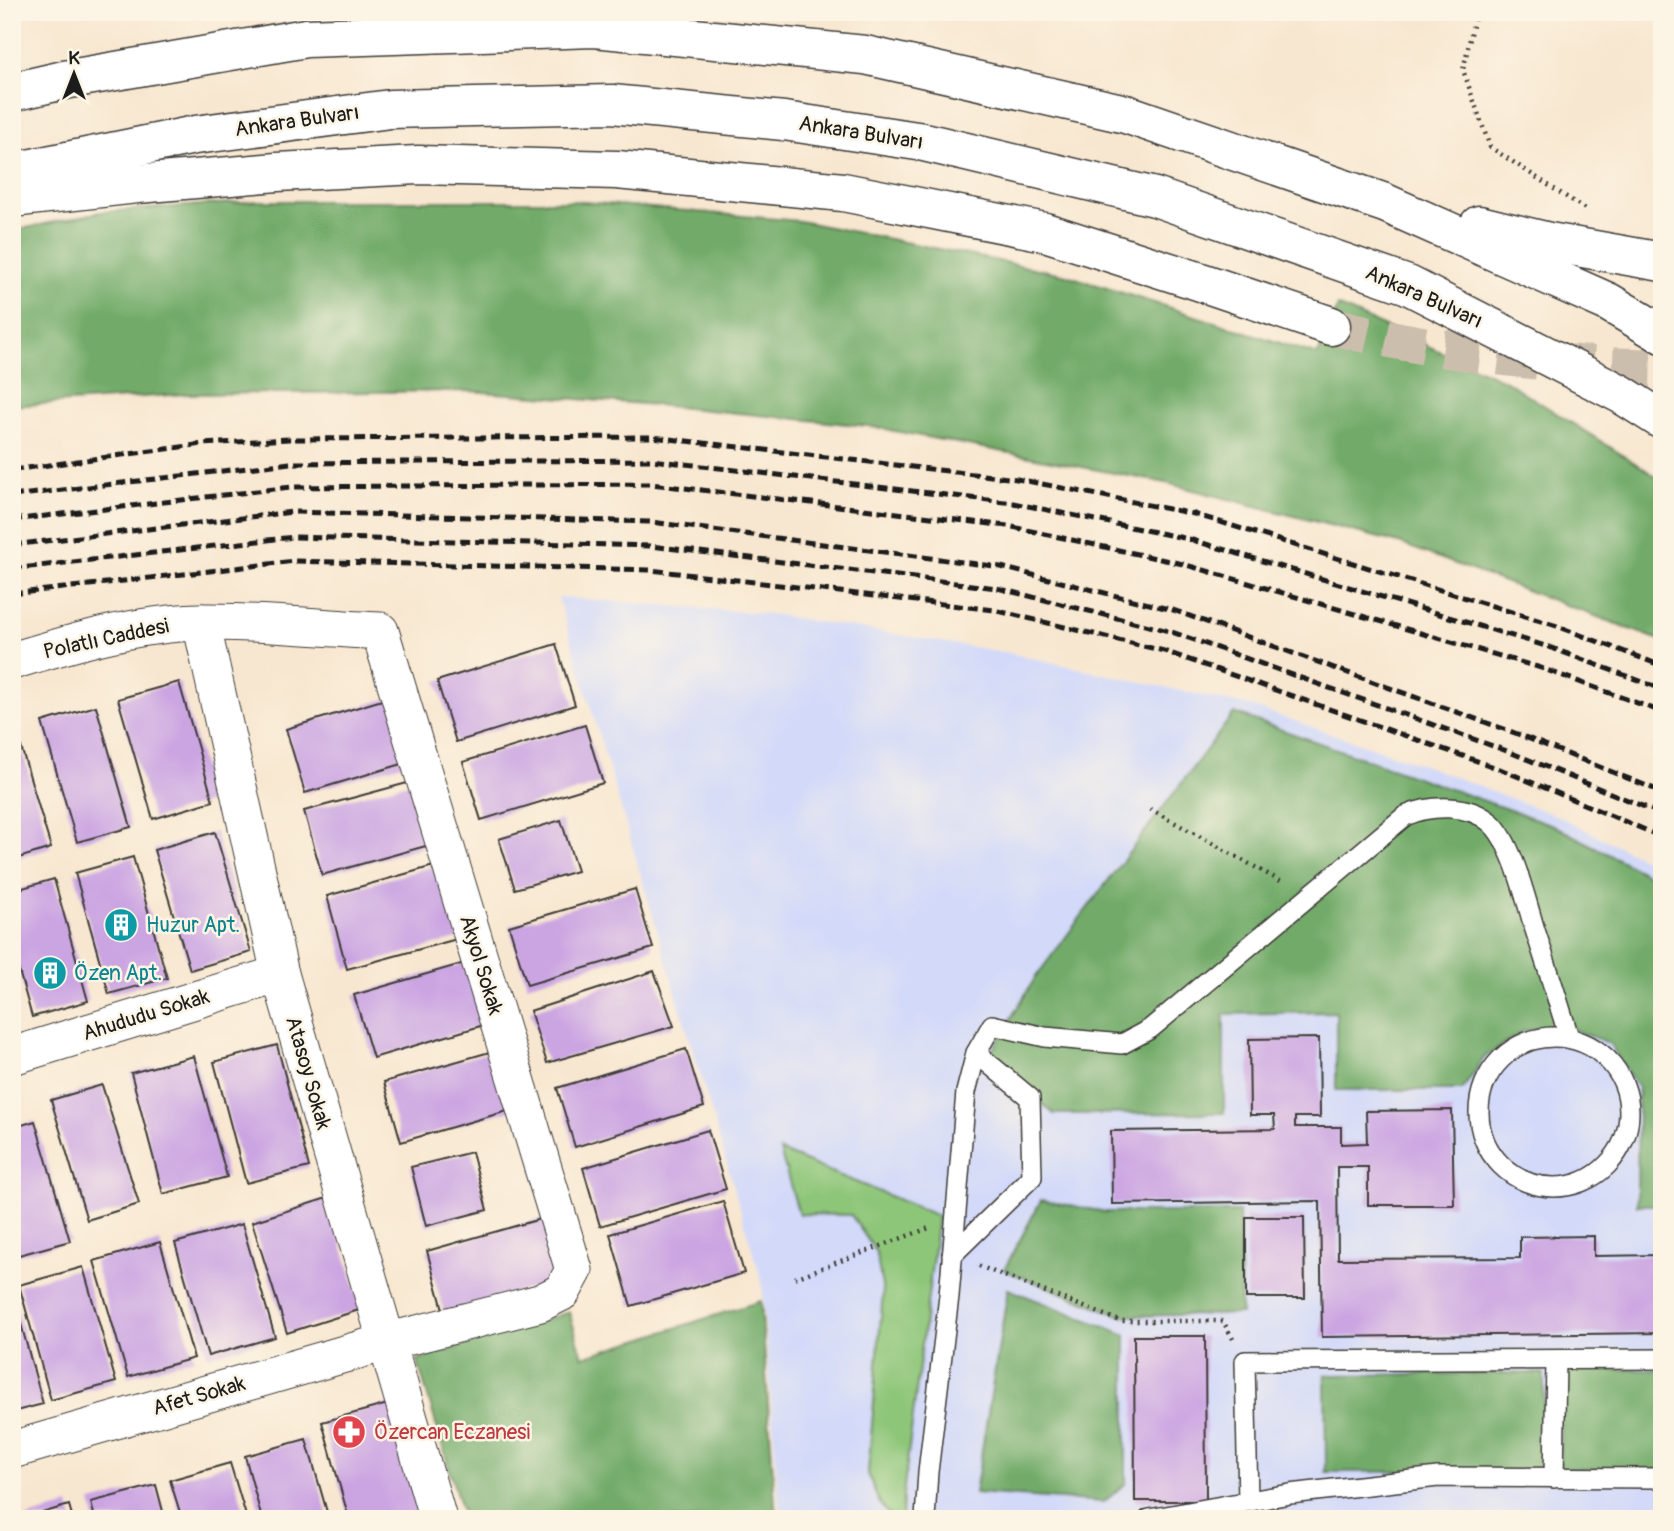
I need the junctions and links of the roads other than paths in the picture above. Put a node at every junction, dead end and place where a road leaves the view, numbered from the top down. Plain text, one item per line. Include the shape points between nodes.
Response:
1 (12, 92) edge
2 (12, 172) edge
3 (12, 198) edge
4 (1385, 203) junction
5 (1662, 262) edge
6 (1331, 326) tunnel mouth
7 (1662, 334) edge
8 (1662, 420) edge
9 (201, 622) junction
10 (12, 660) edge
11 (280, 974) junction
12 (1569, 1037) junction
13 (976, 1053) junction
14 (12, 1056) edge
15 (953, 1255) junction
16 (386, 1342) junction
17 (1556, 1360) junction
18 (1662, 1360) edge
19 (12, 1450) edge
20 (1554, 1478) junction
21 (1662, 1478) edge
22 (1248, 1501) junction
23 (438, 1519) edge
24 (925, 1519) edge
25 (1149, 1519) edge

1 - 4 main road via 306,38 594,28 865,55 1126,114
2 - 8 main road, Ankara Bulvarı via 195,135 390,109 612,104 886,136 1155,197 1408,285
3 - 6 main road via 239,175 418,164 617,170 843,191 1045,233
4 - 5 main road via 1549,242
4 - 7 main road via 1608,302
9 - 10 street, Polatlı Caddesi via 81,640
9 - 11 street, Atasoy Sokak
9 - 16 street, Akyol Sokak via 380,631 574,1270 562,1292 540,1303
11 - 14 street, Ahududu Sokak
11 - 16 street, Atasoy Sokak
12 - 12 lane via 1544,1037 1520,1044 1499,1059 1481,1092 1480,1130 1490,1153 1507,1172 1530,1184 1554,1188 1578,1184 1600,1172 1617,1154 1628,1132 1630,1107 1625,1084 1612,1062 1593,1046
12 - 13 lane via 1503,837 1490,821 1470,812 1422,808 1405,816 1150,1029 1122,1044 1045,1037 992,1025
13 - 15 lane via 961,1130
13 - 15 lane via 1030,1098 1032,1177
15 - 24 lane
16 - 19 street, Afet Sokak
16 - 23 street, Atasoy Sokak
17 - 18 lane
17 - 20 lane
17 - 22 lane via 1245,1361
20 - 21 lane
20 - 22 lane via 1438,1477
22 - 25 lane

